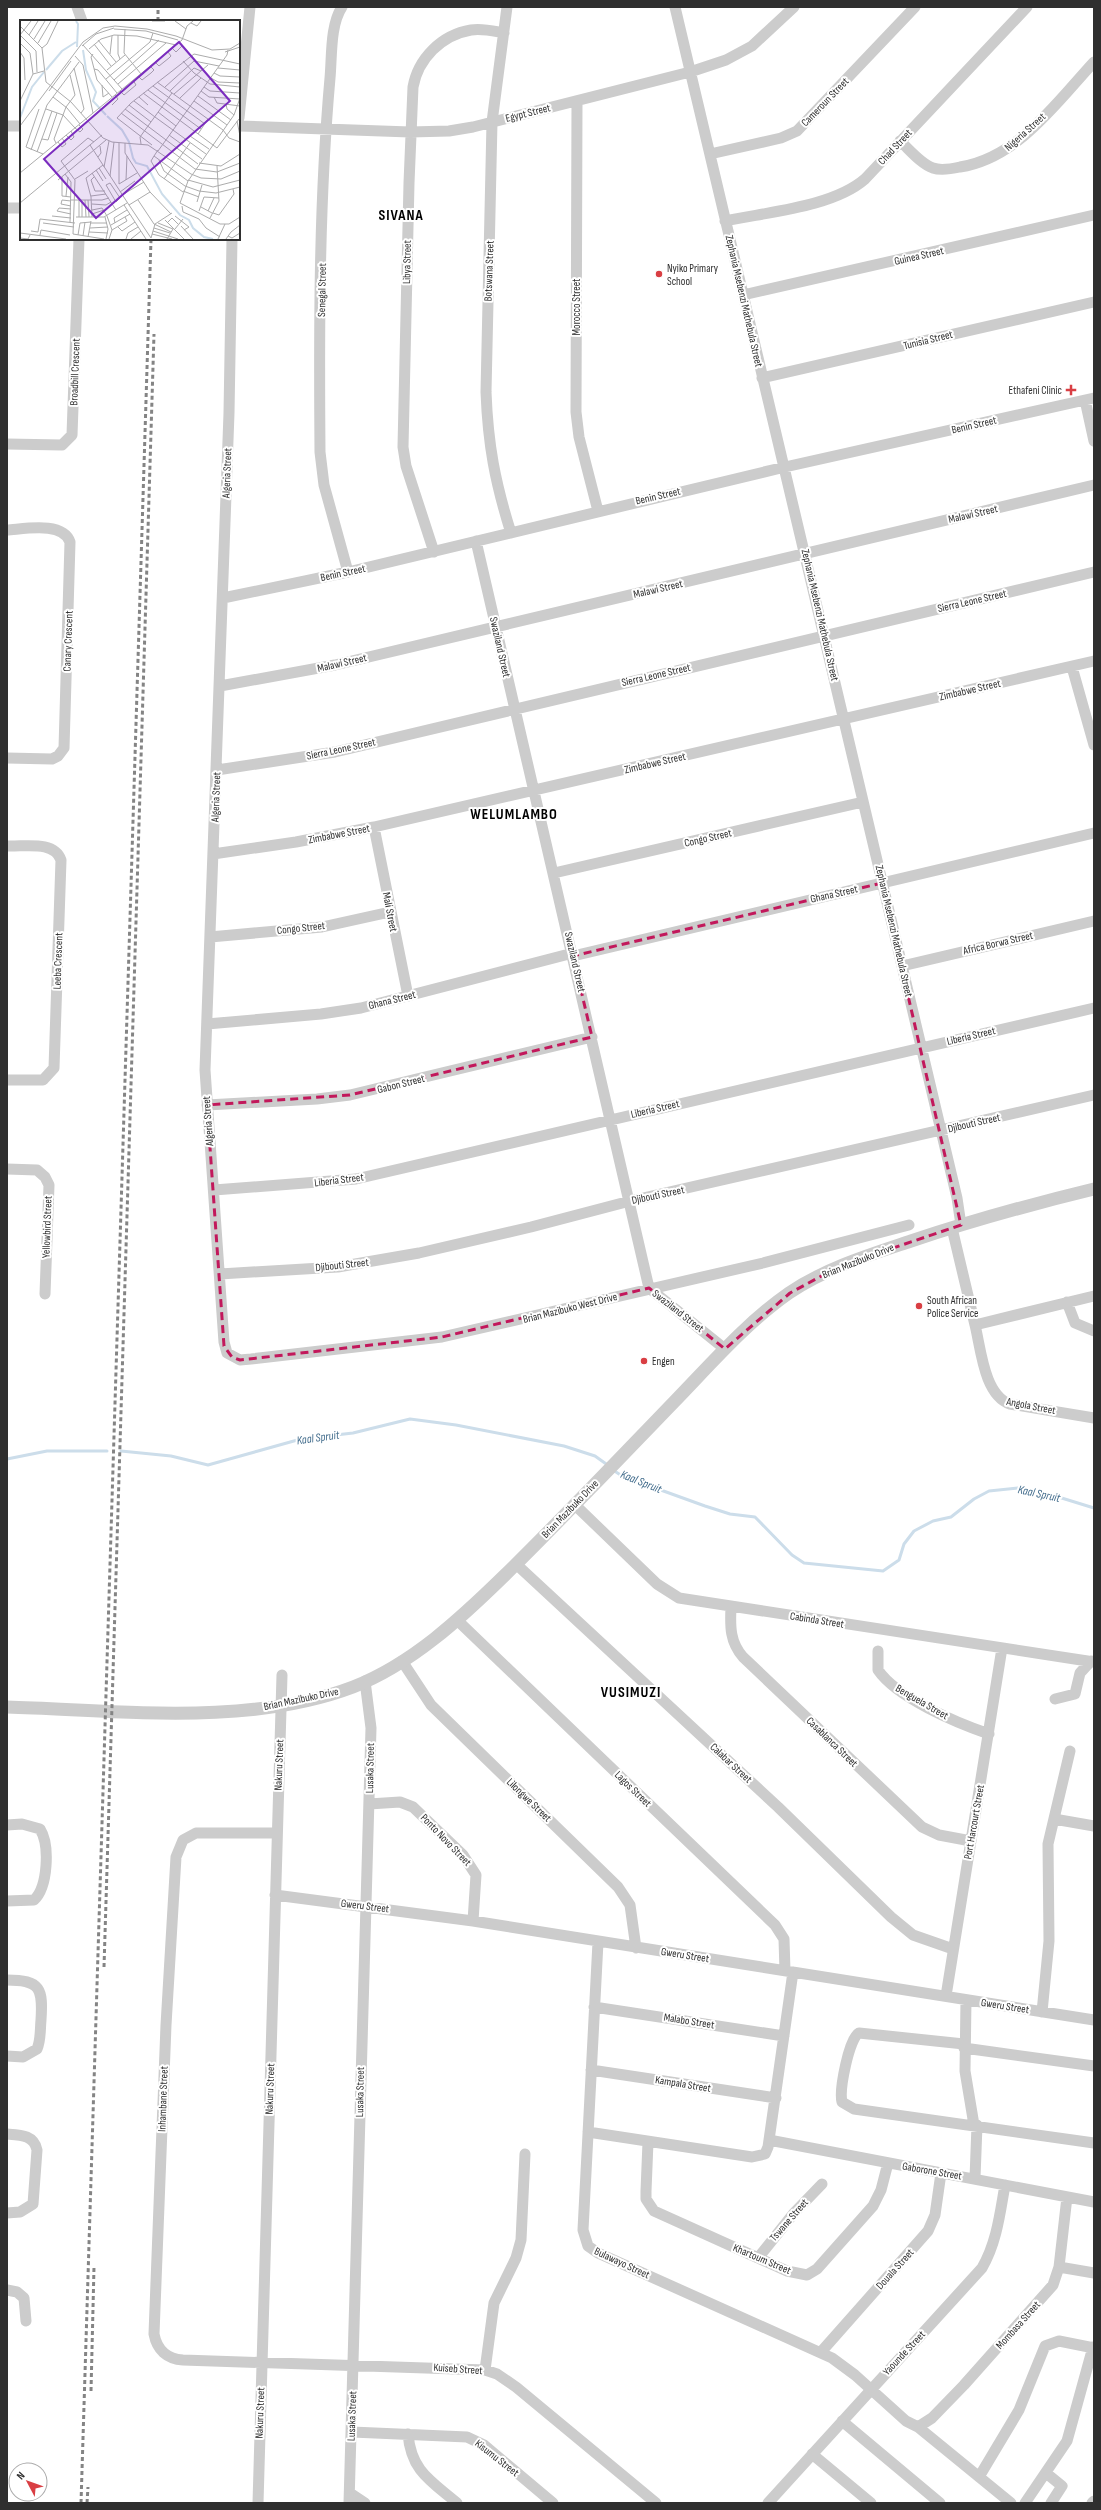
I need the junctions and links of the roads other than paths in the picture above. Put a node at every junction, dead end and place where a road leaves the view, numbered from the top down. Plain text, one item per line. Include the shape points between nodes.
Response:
1 (77, 7) edge
2 (250, 7) edge
3 (342, 7) edge
4 (508, 7) edge
5 (675, 7) edge
6 (794, 7) edge
7 (915, 7) edge
8 (1027, 7) edge
9 (82, 20) edge
10 (504, 33) junction
11 (1091, 70) edge
12 (690, 72) junction
13 (577, 101) junction
14 (240, 108) edge
15 (492, 122) junction
16 (7, 126) edge
17 (20, 126) edge
18 (240, 126) edge
19 (325, 130) junction
20 (410, 132) junction
21 (900, 141) junction
22 (710, 154) junction
23 (7, 208) edge
24 (20, 208) edge
25 (1094, 215) edge
26 (725, 221) junction
27 (80, 240) edge
28 (232, 240) edge
29 (743, 295) junction
30 (1094, 302) edge
31 (762, 378) junction
32 (1089, 399) edge
33 (1094, 441) edge
34 (7, 444) edge
35 (785, 467) junction
36 (1094, 486) edge
37 (598, 511) junction
38 (7, 530) edge
39 (511, 533) junction
40 (476, 541) junction
41 (434, 552) junction
42 (806, 554) junction
43 (348, 572) junction
44 (1094, 572) edge
45 (223, 598) junction
46 (496, 627) junction
47 (824, 635) junction
48 (1094, 661) edge
49 (1072, 667) junction
50 (220, 686) junction
51 (515, 708) junction
52 (843, 719) junction
53 (1094, 745) edge
54 (7, 758) edge
55 (217, 770) junction
56 (534, 791) junction
57 (863, 802) junction
58 (374, 827) junction
59 (1094, 833) edge
60 (7, 846) edge
61 (213, 854) junction
62 (554, 873) junction
63 (882, 883) junction
64 (390, 912) junction
65 (1094, 921) edge
66 (210, 937) junction
67 (573, 954) junction
68 (902, 966) junction
69 (408, 996) junction
70 (1094, 1008) edge
71 (207, 1024) junction
72 (592, 1037) junction
73 (921, 1048) junction
74 (7, 1080) edge
75 (1094, 1095) edge
76 (207, 1105) junction
77 (611, 1119) junction
78 (941, 1131) junction
79 (7, 1169) edge
80 (1094, 1189) edge
81 (214, 1190) junction
82 (630, 1201) junction
83 (909, 1225) dead end
84 (957, 1226) junction
85 (220, 1274) junction
86 (649, 1288) junction
87 (45, 1294) dead end
88 (1094, 1296) edge
89 (1067, 1302) junction
90 (975, 1325) junction
91 (1094, 1330) edge
92 (725, 1349) junction
93 (227, 1353) joint
94 (1094, 1418) edge
95 (574, 1504) junction
96 (516, 1564) junction
97 (731, 1607) junction
98 (457, 1620) junction
99 (1002, 1648) junction
100 (878, 1651) dead end
101 (402, 1660) junction
102 (1092, 1661) edge
103 (282, 1675) dead end
104 (365, 1681) junction
105 (1055, 1699) dead end
106 (280, 1706) junction
107 (7, 1707) edge
108 (990, 1734) junction
109 (1070, 1751) dead end
110 (369, 1804) junction
111 (1054, 1819) junction
112 (7, 1824) edge
113 (1094, 1826) edge
114 (277, 1833) junction
115 (971, 1841) junction
116 (275, 1895) junction
117 (7, 1901) edge
118 (365, 1906) junction
119 (473, 1921) junction
120 (598, 1942) junction
121 (636, 1948) junction
122 (953, 1949) junction
123 (789, 1972) junction
124 (7, 1980) edge
125 (946, 1996) junction
126 (966, 2000) junction
127 (594, 2007) junction
128 (1042, 2012) junction
129 (1094, 2020) edge
130 (784, 2036) junction
131 (964, 2046) junction
132 (7, 2056) edge
133 (1094, 2066) edge
134 (591, 2070) junction
135 (776, 2098) junction
136 (976, 2125) junction
137 (588, 2132) junction
138 (7, 2134) edge
139 (769, 2140) junction
140 (648, 2142) junction
141 (1094, 2143) edge
142 (525, 2154) dead end
143 (888, 2163) junction
144 (941, 2173) junction
145 (975, 2178) junction
146 (822, 2184) dead end
147 (1005, 2185) junction
148 (1067, 2197) junction
149 (1094, 2202) edge
150 (7, 2212) edge
151 (758, 2258) junction
152 (1058, 2267) junction
153 (1094, 2273) edge
154 (7, 2290) edge
155 (26, 2321) dead end
156 (1094, 2348) edge
157 (821, 2352) junction
158 (262, 2362) junction
159 (354, 2364) junction
160 (485, 2370) junction
161 (871, 2389) junction
162 (842, 2421) junction
163 (918, 2427) junction
164 (352, 2432) junction
165 (408, 2434) junction
166 (812, 2454) junction
167 (1046, 2473) junction
168 (979, 2477) junction
169 (349, 2498) edge
170 (258, 2503) edge
171 (365, 2503) edge
172 (457, 2503) edge
173 (553, 2503) edge
174 (656, 2503) edge
175 (768, 2503) edge
176 (871, 2503) edge
177 (940, 2503) edge
178 (1010, 2503) edge
179 (1026, 2503) edge
180 (1051, 2503) edge

1 - 9 street
2 - 14 street
3 - 19 street, Senegal Street via 337,14 334,34
4 - 10 street, Botswana Street
5 - 12 street, Zephania Msebenzi Mathebula Street
6 - 12 street, Egypt Street via 752,46 726,60
7 - 22 street, Cameroun Street via 797,131 781,138
8 - 21 street, Chad Street
10 - 15 street, Botswana Street
10 - 20 street, Libya Street via 467,31 452,37 428,54 415,75
11 - 21 street, Nigeria Street via 1017,142 999,154 979,162 948,170 932,168
12 - 13 street, Egypt Street
12 - 22 street, Zephania Msebenzi Mathebula Street
13 - 15 street, Egypt Street
13 - 37 street, Morocco Street via 576,412 579,437
15 - 20 street, Egypt Street via 461,129
15 - 39 street, Botswana Street via 487,428 493,470
16 - 17 street
18 - 19 street, Egypt Street
19 - 20 street, Egypt Street
19 - 43 street, Senegal Street via 320,452 324,485
20 - 41 street, Libya Street via 403,452
21 - 26 street, Chad Street via 865,179 841,196
22 - 26 street, Zephania Msebenzi Mathebula Street
23 - 24 street
25 - 29 street, Guinea Street
26 - 29 street, Zephania Msebenzi Mathebula Street
27 - 34 street, Broadbill Crescent via 72,435 62,445
28 - 45 street, Algeria Street
29 - 31 street, Zephania Msebenzi Mathebula Street
30 - 31 street, Tunisia Street
31 - 35 street, Zephania Msebenzi Mathebula Street
32 - 33 street
32 - 35 street, Benin Street
35 - 37 street, Benin Street
35 - 42 street, Zephania Msebenzi Mathebula Street
36 - 42 street, Malawi Street
37 - 39 street, Benin Street
38 - 54 street, Canary Crescent via 59,530 68,536 70,542 64,748 52,759
39 - 40 street, Benin Street
40 - 41 street, Benin Street
40 - 46 street, Swaziland Street
41 - 43 street, Benin Street
42 - 46 street, Malawi Street
42 - 47 street, Zephania Msebenzi Mathebula Street
43 - 45 street, Benin Street
44 - 47 street, Sierra Leone Street
45 - 50 street, Algeria Street
46 - 50 street, Malawi Street via 336,665
46 - 51 street, Swaziland Street
47 - 51 street, Sierra Leone Street
47 - 52 street, Zephania Msebenzi Mathebula Street
48 - 49 street, Zimbabwe Street
49 - 52 street, Zimbabwe Street
49 - 53 street
50 - 55 street, Algeria Street
51 - 55 street, Sierra Leone Street via 316,756
51 - 56 street, Swaziland Street
52 - 56 street, Zimbabwe Street
52 - 57 street, Zephania Msebenzi Mathebula Street
55 - 61 street, Algeria Street
56 - 58 street, Zimbabwe Street
56 - 62 street, Swaziland Street
57 - 62 street, Congo Street
57 - 63 street, Zephania Msebenzi Mathebula Street
58 - 61 street, Zimbabwe Street
58 - 64 street, Mali Street
59 - 63 street, Ghana Street
60 - 74 street, Leeba Crescent via 47,847 56,851 60,860 54,1068 44,1080
61 - 66 street, Algeria Street
62 - 67 street, Swaziland Street
63 - 67 street, Ghana Street
63 - 68 street, Zephania Msebenzi Mathebula Street
64 - 66 street, Congo Street via 322,927
64 - 69 street, Mali Street
65 - 68 street, Africa Borwa Street
66 - 71 street, Algeria Street
67 - 69 street, Ghana Street
67 - 72 street, Swaziland Street
68 - 73 street, Zephania Msebenzi Mathebula Street
69 - 71 street, Ghana Street via 338,1012
70 - 73 street, Liberia Street
71 - 76 street, Algeria Street
72 - 76 street, Gabon Street via 350,1095
72 - 77 street, Swaziland Street
73 - 77 street, Liberia Street
73 - 78 street, Zephania Msebenzi Mathebula Street
75 - 78 street, Djibouti Street
76 - 81 street, Algeria Street
77 - 81 street, Liberia Street via 356,1179
77 - 82 street, Swaziland Street
78 - 82 street, Djibouti Street
78 - 84 street, Zephania Msebenzi Mathebula Street
79 - 87 street, Yellowbird Street via 37,1170 45,1177 49,1186
80 - 84 street, Brian Mazibuko Drive
81 - 85 street, Algeria Street
82 - 85 street, Djibouti Street via 477,1241 376,1261 338,1267
82 - 86 street, Swaziland Street
83 - 86 street, Brian Mazibuko West Drive via 763,1263
84 - 90 street, Angola Street
84 - 92 street, Brian Mazibuko Drive via 853,1260 814,1279 770,1308
85 - 93 street, Algeria Street via 224,1346
86 - 92 street, Swaziland Street
86 - 93 street, Brian Mazibuko West Drive via 419,1342 240,1360
88 - 89 street
89 - 90 street
89 - 91 street via 1075,1323
90 - 94 street, Angola Street via 990,1388 999,1399 1010,1404
92 - 95 street, Brian Mazibuko Drive
95 - 96 street, Brian Mazibuko Drive
95 - 97 street, Cabinda Street via 668,1592 692,1601
96 - 98 street, Brian Mazibuko Drive
96 - 122 street, Calabar Street via 778,1807 891,1917 913,1934
97 - 99 street, Cabinda Street
97 - 115 street, Casablanca Street via 732,1636 743,1657 922,1827 939,1835
98 - 101 street, Brian Mazibuko Drive
98 - 123 street, Lagos Street via 775,1925 784,1939
99 - 102 street, Cabinda Street
99 - 108 street, Port Harcourt Street
100 - 108 street, Benguela Street via 878,1670 892,1685 948,1718
101 - 104 street, Brian Mazibuko Drive
101 - 121 street, Lilongwe Street via 431,1705 618,1887 630,1905
102 - 105 street via 1080,1674 1075,1694
103 - 106 street, Nakuru Street
104 - 106 street, Brian Mazibuko Drive via 316,1698
104 - 110 street, Lusaka Street via 371,1728
106 - 107 street, Brian Mazibuko Drive via 217,1713
106 - 114 street, Nakuru Street
108 - 115 street, Port Harcourt Street
109 - 111 street
110 - 118 street, Lusaka Street
110 - 119 street, Ponto Novo Street via 400,1802 413,1807 463,1855 476,1875
111 - 113 street
111 - 128 street via 1048,1844 1048,1942
112 - 117 street via 22,1824 40,1829 45,1843 44,1884 39,1895 27,1902
114 - 116 street, Nakuru Street
114 - 158 street, Inhambane Street via 196,1832 183,1840 176,1857 166,2024 154,2334 161,2350 177,2360
115 - 122 street, Port Harcourt Street
116 - 118 street, Gweru Street
116 - 158 street, Nakuru Street
118 - 119 street, Gweru Street
118 - 159 street, Lusaka Street
119 - 120 street, Gweru Street
120 - 121 street, Gweru Street
120 - 127 street, Bulawayo Street
121 - 123 street, Gweru Street
122 - 125 street, Port Harcourt Street
123 - 125 street, Gweru Street
123 - 130 street, Lagos Street
124 - 132 street via 28,1981 38,1988 42,1996 37,2049 23,2057
125 - 126 street, Gweru Street
126 - 128 street, Gweru Street
126 - 131 street
127 - 130 street, Malabo Street
127 - 134 street, Bulawayo Street
128 - 129 street, Gweru Street
130 - 135 street, Lagos Street
131 - 133 street
131 - 136 street via 966,2085
131 - 136 street via 859,2033 851,2041 841,2098 845,2105 854,2109
134 - 135 street, Kampala Street
134 - 137 street, Bulawayo Street
135 - 139 street, Lagos Street
136 - 141 street
136 - 145 street
137 - 140 street
137 - 157 street, Bulawayo Street via 583,2230 588,2246 598,2253
138 - 150 street via 27,2136 38,2150 33,2204 20,2212
139 - 140 street via 764,2154 757,2158
139 - 143 street, Gaborone Street
140 - 151 street, Khartoum Street via 646,2199 654,2211
142 - 160 street via 521,2240 516,2258 494,2303
143 - 144 street, Gaborone Street
143 - 151 street, Khartoum Street via 882,2190 873,2206 817,2269 807,2275 794,2273
144 - 145 street, Gaborone Street
144 - 157 street, Douala Street via 936,2214 928,2231
145 - 147 street, Gaborone Street
146 - 151 street, Tswane Street via 794,2213
147 - 148 street, Gaborone Street
147 - 161 street, Yaounde Street via 996,2235 982,2268
148 - 149 street, Gaborone Street
148 - 152 street, Mombasa Street
152 - 153 street
152 - 163 street, Mombasa Street via 1053,2285 1046,2294 964,2385 928,2422
154 - 155 street via 17,2292 24,2298
156 - 167 street via 1067,2441
156 - 168 street via 1059,2342 1045,2346 1018,2410
157 - 161 street, Bulawayo Street via 845,2366
158 - 159 street, Kuiseb Street
158 - 170 street, Nakuru Street
159 - 160 street, Kuiseb Street
159 - 164 street, Lusaka Street
160 - 174 street, Kuiseb Street via 497,2374 516,2387
161 - 162 street, Yaounde Street
161 - 163 street, Bulawayo Street via 900,2416
162 - 166 street, Yaounde Street
162 - 177 street
163 - 168 street, Bulawayo Street
164 - 165 street, Kisumu Street
164 - 169 street, Lusaka Street
165 - 172 street via 410,2453 418,2468
165 - 173 street, Kisumu Street via 458,2436 476,2440
166 - 175 street, Yaounde Street
166 - 176 street
167 - 179 street
167 - 180 street via 1062,2486
168 - 178 street, Bulawayo Street
169 - 171 street

